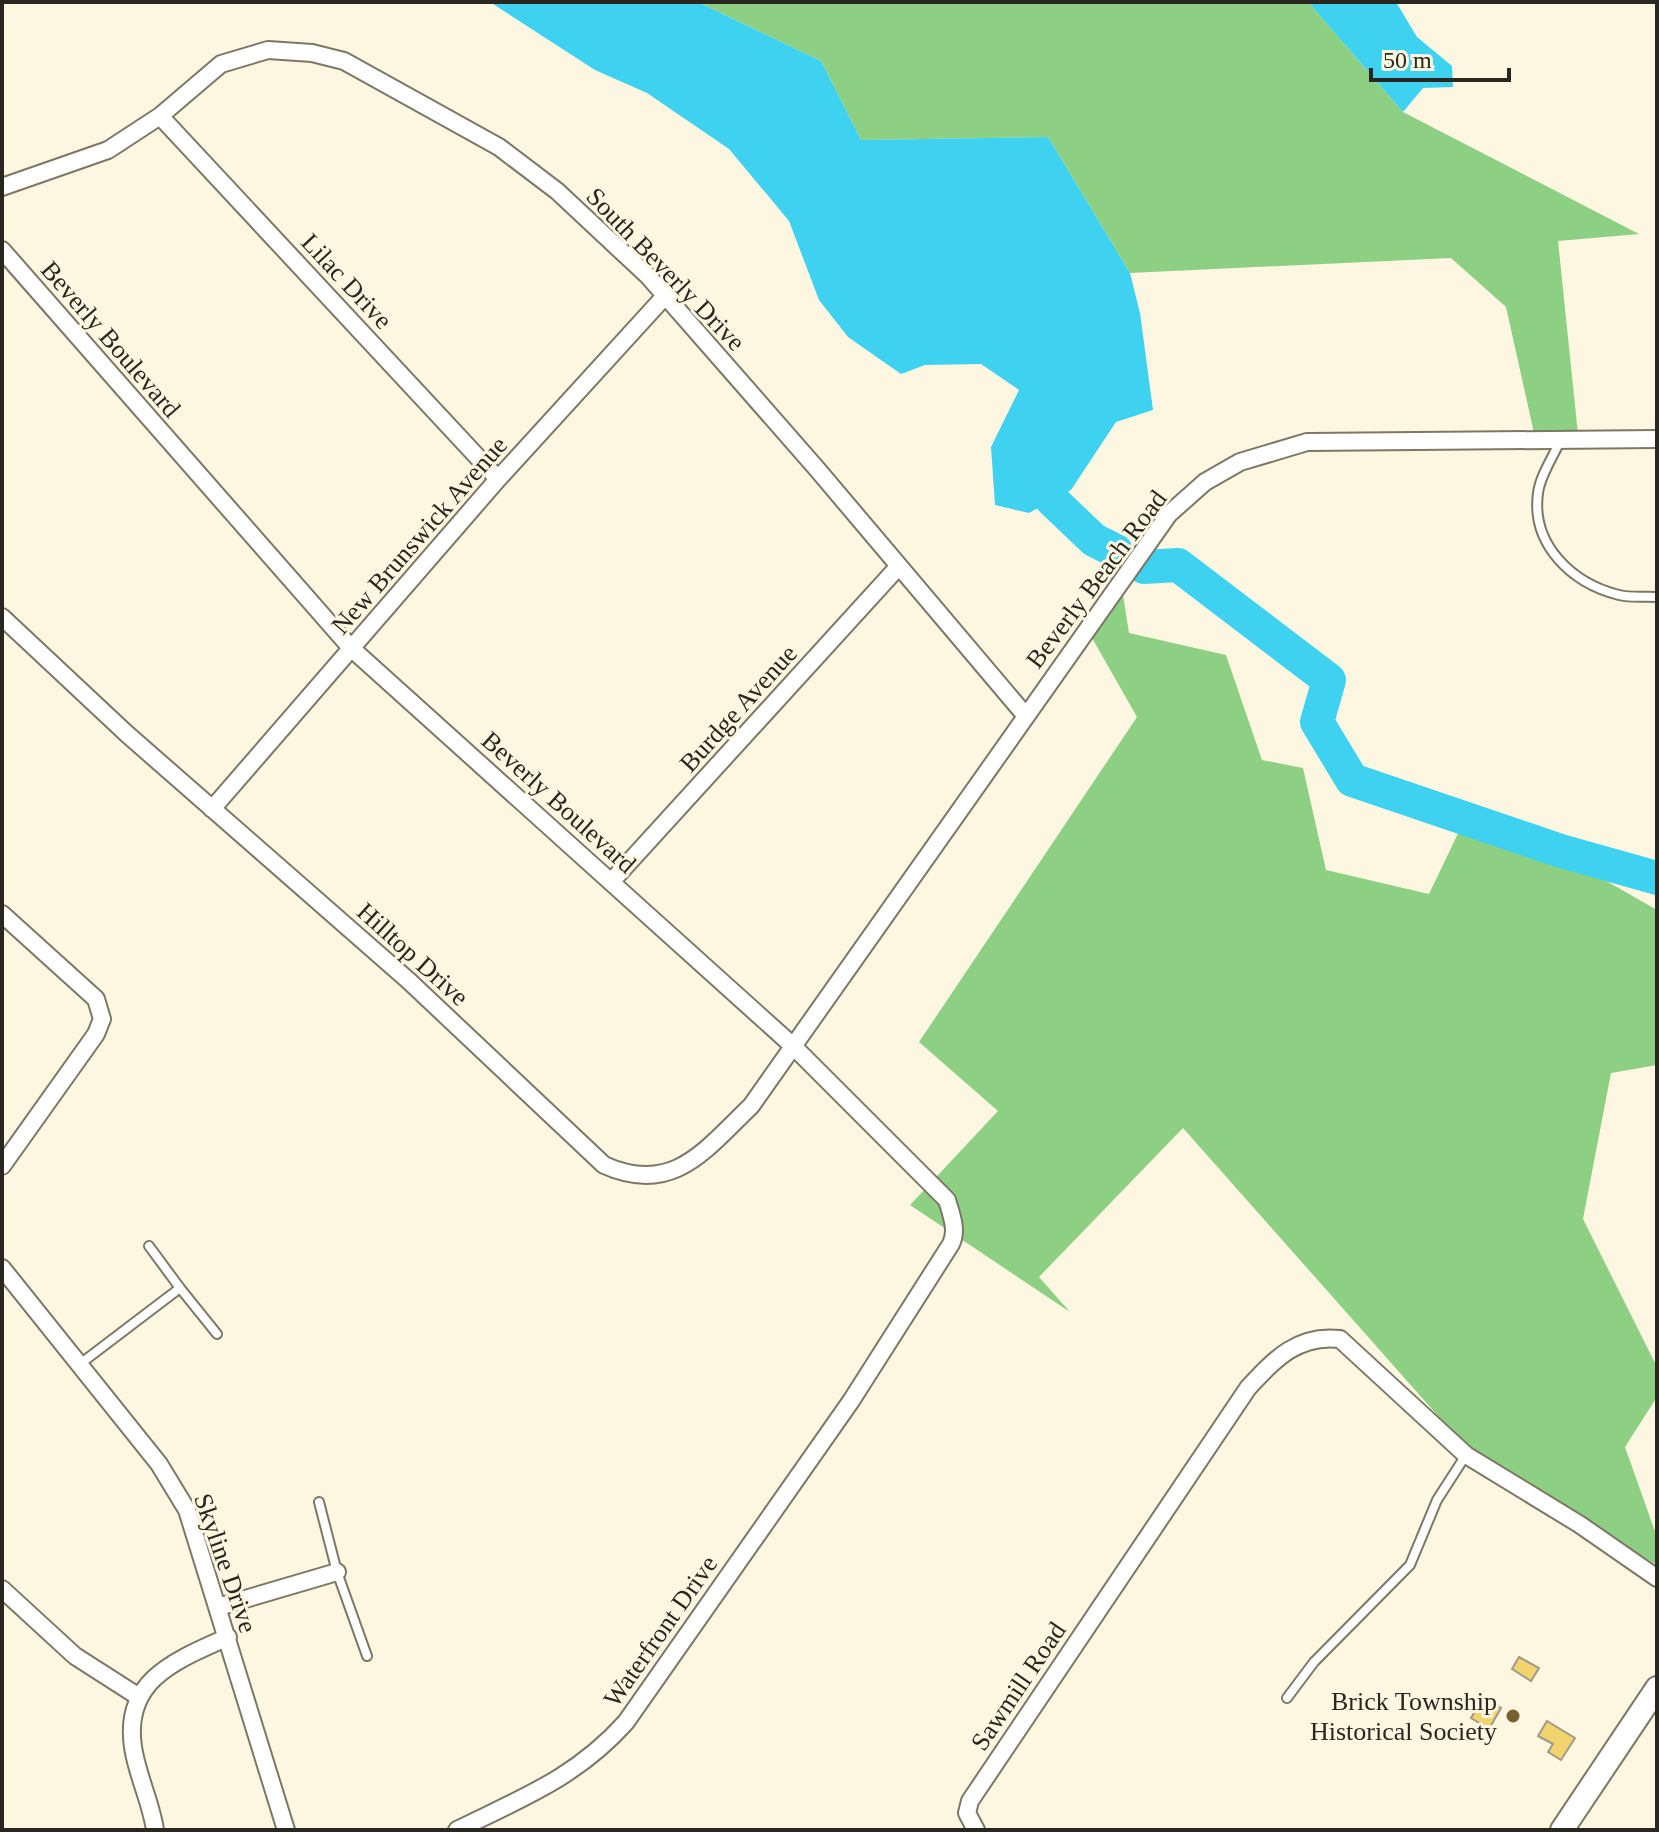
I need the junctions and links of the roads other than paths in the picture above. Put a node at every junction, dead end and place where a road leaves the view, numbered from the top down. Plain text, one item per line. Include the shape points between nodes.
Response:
1 (160, 116) junction
2 (2, 187) edge
3 (2, 250) edge
4 (665, 296) junction
5 (1561, 438) junction
6 (1657, 439) edge
7 (498, 479) junction
8 (899, 566) junction
9 (1657, 597) edge
10 (2, 617) edge
11 (351, 648) junction
12 (1025, 715) junction
13 (212, 809) junction
14 (611, 882) junction
15 (2, 914) edge
16 (793, 1046) junction
17 (2, 1166) edge
18 (149, 1246) dead end
19 (2, 1268) edge
20 (180, 1288) junction
21 (217, 1334) dead end
22 (79, 1364) junction
23 (851, 1401) joint
24 (1466, 1455) junction
25 (319, 1502) dead end
26 (337, 1572) junction
27 (1657, 1578) edge
28 (2, 1589) edge
29 (218, 1607) junction
30 (228, 1637) junction
31 (367, 1656) dead end
32 (1657, 1688) edge
33 (139, 1697) junction
34 (1287, 1698) dead end
35 (477, 1826) edge
36 (155, 1830) edge
37 (286, 1830) edge
38 (457, 1830) edge
39 (976, 1830) edge
40 (1562, 1830) edge

1 - 2 street, South Beverly Drive via 108,150
1 - 4 street, South Beverly Drive via 221,64 268,50 344,61 499,147 557,191
1 - 7 street, Lilac Drive
3 - 11 street, Beverly Boulevard
4 - 7 street, New Brunswick Avenue
4 - 8 street, South Beverly Drive
5 - 6 street, Beverly Beach Road
5 - 9 lane via 1538,489 1536,519 1547,549 1578,576 1620,595
5 - 12 street, Beverly Beach Road via 1307,442 1240,462 1205,482 1169,514
7 - 11 street, New Brunswick Avenue
8 - 12 street, South Beverly Drive
8 - 14 street, Burdge Avenue
10 - 13 street, Hilltop Drive
11 - 13 street, New Brunswick Avenue
11 - 14 street, Beverly Boulevard
12 - 16 street, Beverly Beach Road
13 - 16 street, Hilltop Drive via 409,981 604,1165 627,1175 651,1177 695,1160 751,1106
14 - 16 street, Beverly Boulevard
15 - 17 street via 96,999 102,1011 96,1034
16 - 23 street, Beverly Boulevard via 947,1200 952,1218 955,1237
18 - 20 lane
19 - 22 street, Skyline Drive
20 - 21 lane
20 - 22 lane
22 - 29 street, Skyline Drive via 159,1464 187,1510
23 - 35 street, Waterfront Drive via 599,1753
24 - 27 street
24 - 34 lane via 1437,1500 1410,1565 1314,1662
24 - 39 street, Sawmill Road via 1340,1339 1325,1337 1291,1346 1248,1388 970,1801 967,1813
25 - 26 lane
26 - 29 street
26 - 31 lane
28 - 33 street via 75,1656
29 - 30 street, Skyline Drive
30 - 33 street via 167,1665
30 - 37 street, Skyline Drive
32 - 40 main road
33 - 36 street via 133,1748
35 - 38 street, Waterfront Drive

